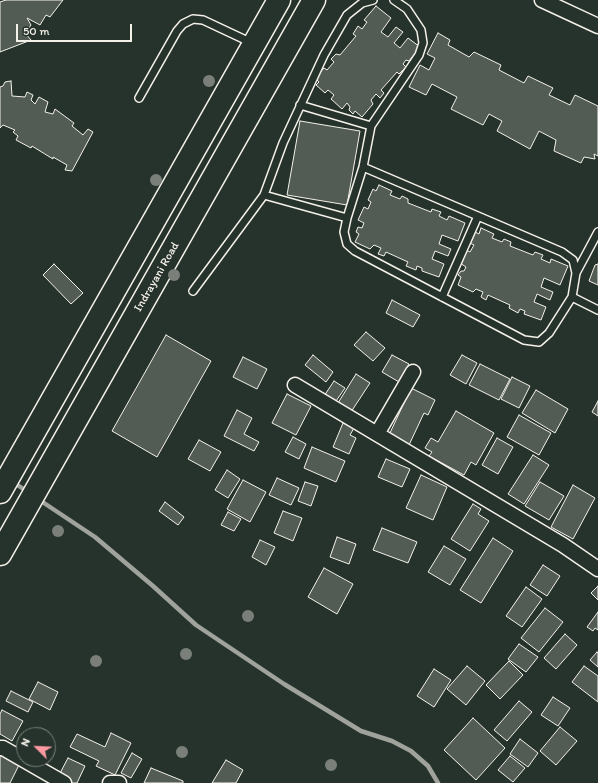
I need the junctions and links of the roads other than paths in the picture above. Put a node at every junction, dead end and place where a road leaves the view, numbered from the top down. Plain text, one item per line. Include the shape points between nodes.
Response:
1 (280, 0) edge
2 (314, 0) edge
3 (372, 0) edge
4 (394, 0) edge
5 (542, 0) edge
6 (598, 26) edge
7 (255, 44) junction
8 (139, 98) dead end
9 (300, 105) junction
10 (371, 126) junction
11 (363, 167) junction
12 (264, 195) junction
13 (478, 216) junction
14 (347, 218) junction
15 (598, 232) edge
16 (576, 273) junction
17 (193, 291) dead end
18 (442, 296) junction
19 (572, 297) junction
20 (598, 310) edge
21 (413, 372) dead end
22 (295, 385) dead end
23 (377, 434) junction
24 (5, 483) edge
25 (0, 554) edge
26 (598, 569) edge
27 (0, 748) edge
28 (64, 783) edge
29 (110, 783) edge
30 (119, 783) edge

1 - 7 main road
2 - 25 main road, Indrayani Road
3 - 9 lane via 362,3 347,15
4 - 10 lane via 407,9 421,30 423,43 419,55
5 - 6 street
7 - 8 lane via 203,20 193,19 177,31
7 - 24 main road
9 - 10 lane
9 - 12 lane
10 - 11 lane
11 - 13 lane
11 - 14 lane
12 - 14 lane
12 - 17 lane
13 - 16 lane via 562,252 573,260
13 - 18 lane
14 - 18 lane via 344,232 347,244 351,248
15 - 16 lane
16 - 19 lane
18 - 19 lane via 524,340 539,342 549,333
19 - 20 lane
21 - 23 street
22 - 23 street
23 - 26 street
27 - 28 street
29 - 30 street

